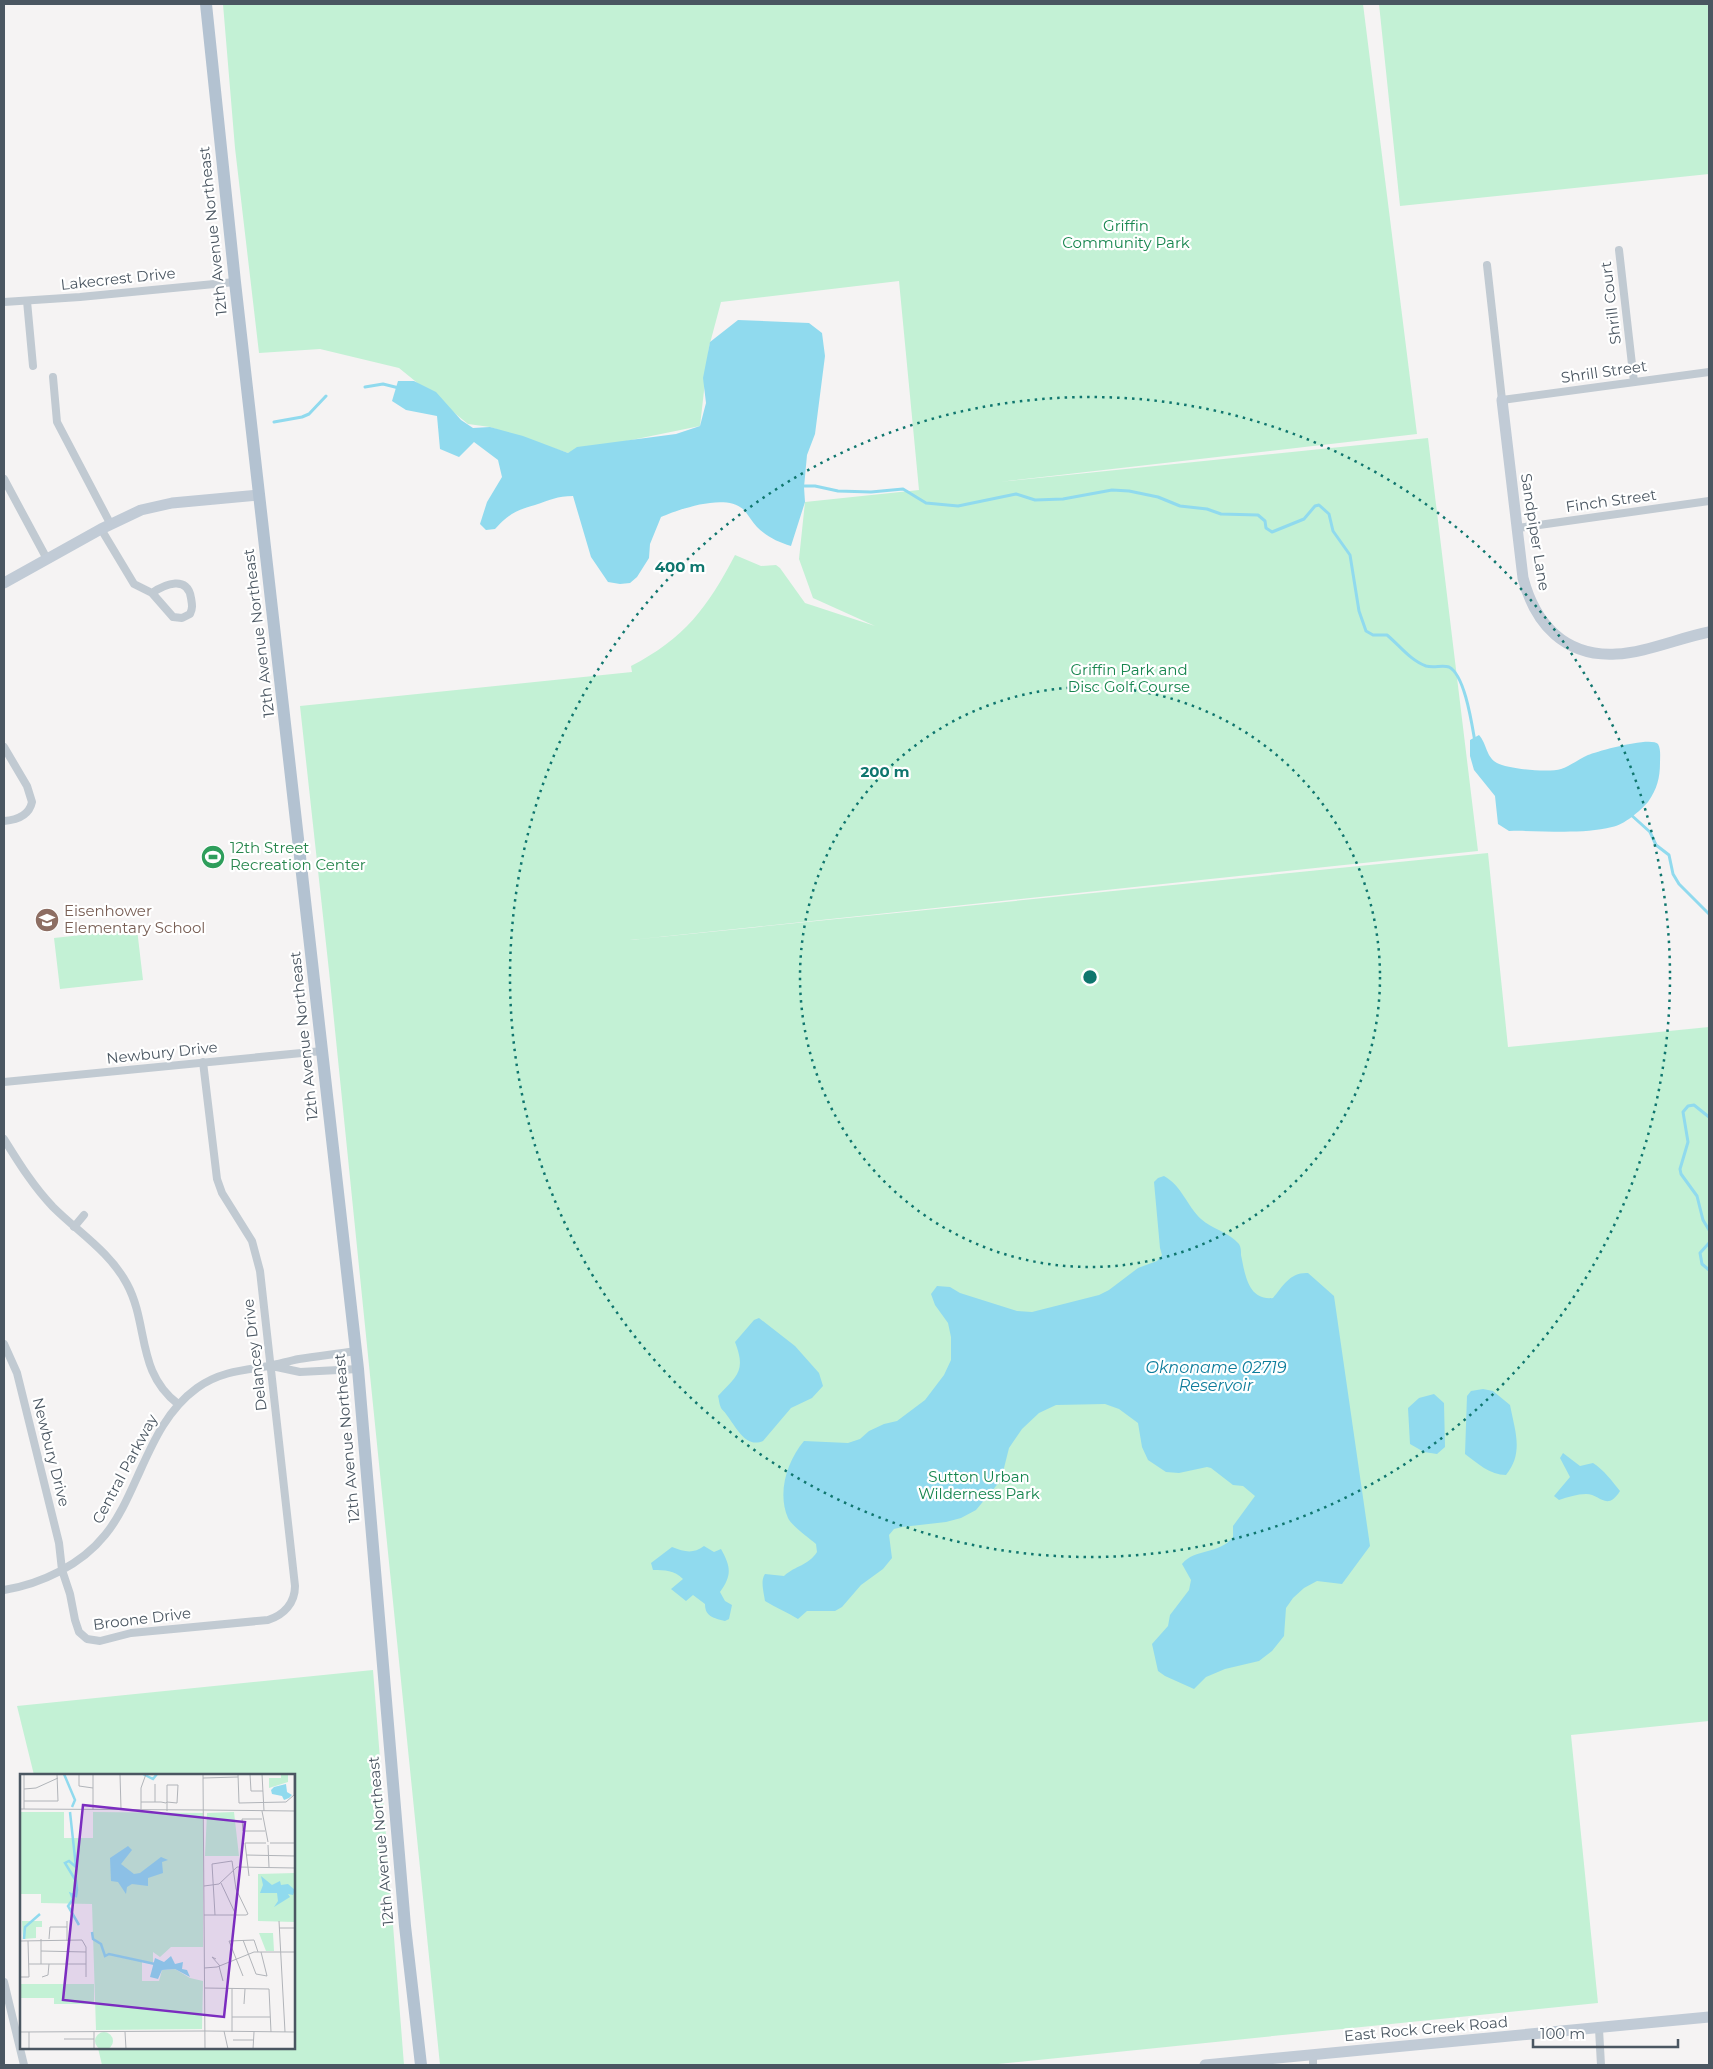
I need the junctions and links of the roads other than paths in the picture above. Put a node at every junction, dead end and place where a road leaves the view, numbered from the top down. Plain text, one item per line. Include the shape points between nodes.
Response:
1 (206, 4) edge
2 (1619, 250) dead end
3 (1487, 265) dead end
4 (235, 282) junction
5 (27, 301) junction
6 (4, 302) edge
7 (33, 366) dead end
8 (1709, 372) edge
9 (53, 377) dead end
10 (1634, 382) junction
11 (1502, 400) junction
12 (4, 479) edge
13 (259, 495) junction
14 (1709, 501) edge
15 (106, 527) junction
16 (1518, 528) junction
17 (47, 559) junction
18 (4, 583) edge
19 (152, 593) junction
20 (1709, 632) edge
21 (4, 747) edge
22 (4, 820) edge
23 (322, 1051) junction
24 (203, 1062) junction
25 (4, 1082) edge
26 (4, 1139) edge
27 (84, 1215) dead end
28 (74, 1227) junction
29 (4, 1344) edge
30 (356, 1352) junction
31 (270, 1366) junction
32 (358, 1369) junction
33 (178, 1404) junction
34 (62, 1570) junction
35 (4, 1590) edge
36 (246, 1621) joint
37 (4, 1982) edge
38 (1709, 2018) edge
39 (1599, 2029) junction
40 (20, 2048) edge
41 (20, 2049) edge
42 (1313, 2060) edge
43 (24, 2065) edge
44 (421, 2065) edge
45 (1204, 2065) edge
46 (1601, 2065) edge

1 - 4 main road, 12th Avenue Northeast
2 - 10 street, Shrill Court
3 - 11 street, Sandpiper Lane
4 - 5 street, Lakecrest Drive
4 - 13 main road, 12th Avenue Northeast
5 - 6 street, Lakecrest Drive
5 - 7 street
8 - 10 street, Shrill Street
9 - 15 street via 57,422
10 - 11 street, Shrill Street
11 - 16 street, Sandpiper Lane
12 - 17 street
13 - 15 street via 172,502 141,510
13 - 23 main road, 12th Avenue Northeast
14 - 16 street, Finch Street
15 - 17 street
15 - 19 street via 130,580 140,589
16 - 20 street, Sandpiper Lane via 1523,578 1531,602 1545,626 1566,642 1592,652 1616,654
17 - 18 street
19 - 19 street via 173,616 182,618 190,614 192,605 186,586 169,584
21 - 22 street via 32,797 32,806 22,816
23 - 24 street, Newbury Drive
23 - 30 main road, 12th Avenue Northeast
24 - 25 street, Newbury Drive
24 - 31 street, Delancey Drive via 217,1179 255,1247
26 - 28 street via 37,1188
27 - 28 street
28 - 33 street via 122,1276 132,1295 152,1372 163,1391
29 - 34 street, Newbury Drive via 17,1372 59,1542
30 - 31 street, Central Parkway
30 - 32 main road, 12th Avenue Northeast
31 - 32 street, Central Parkway via 300,1372
31 - 33 street, Central Parkway via 217,1377
31 - 36 street, Delancey Drive via 295,1592 287,1608 278,1616
32 - 44 main road, 12th Avenue Northeast via 405,1926
33 - 34 street, Central Parkway via 161,1428 127,1499 106,1534 88,1552
34 - 35 street, Central Parkway via 31,1584
34 - 36 street, Broone Drive via 79,1632 92,1641
37 - 40 street
38 - 39 street, East Rock Creek Road
39 - 42 street, East Rock Creek Road
39 - 46 street
41 - 43 street
42 - 45 street, East Rock Creek Road

